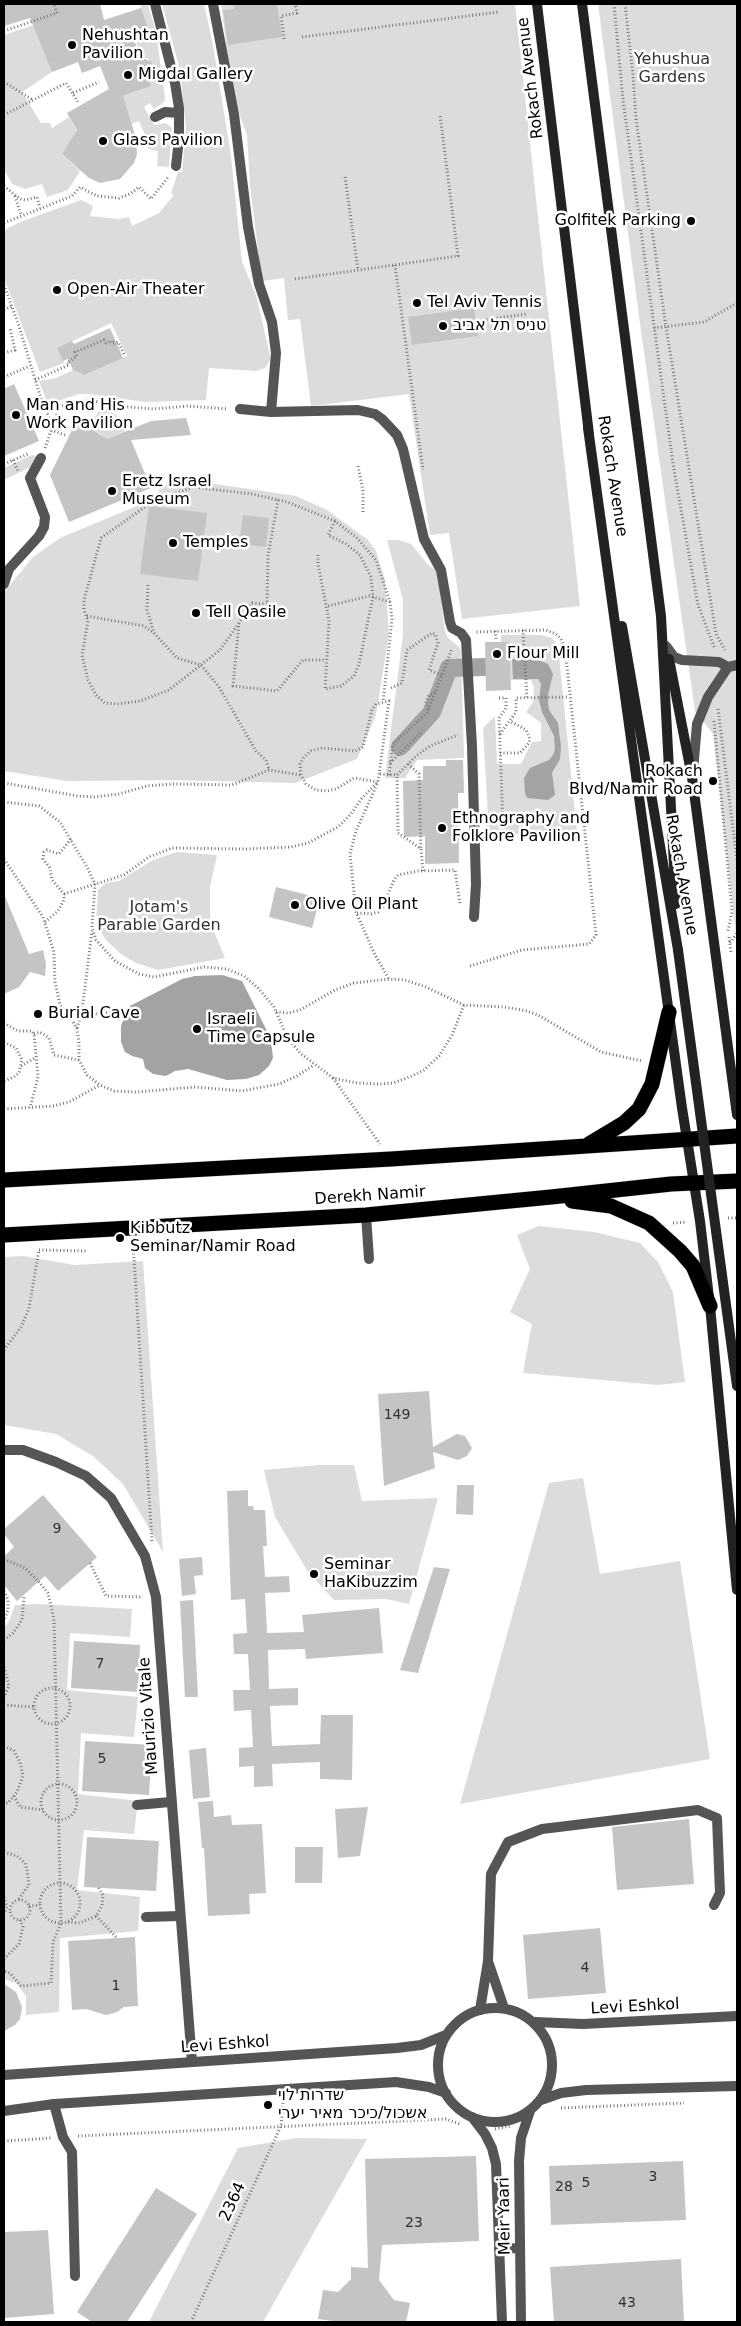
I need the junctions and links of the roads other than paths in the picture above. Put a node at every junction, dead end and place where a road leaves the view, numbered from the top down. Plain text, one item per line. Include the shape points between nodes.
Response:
1 (155, 4) edge
2 (213, 4) edge
3 (537, 4) edge
4 (582, 4) edge
5 (179, 113) junction
6 (155, 117) dead end
7 (176, 166) road end
8 (240, 409) road end
9 (271, 412) junction
10 (588, 428) junction
11 (39, 454) road end
12 (4, 584) edge
13 (661, 616) junction
14 (666, 646) junction
15 (732, 666) edge
16 (692, 777) junction
17 (474, 917) dead end
18 (678, 950) junction
19 (669, 1012) junction
20 (730, 1065) junction
21 (737, 1079) edge
22 (737, 1115) edge
23 (737, 1136) edge
24 (687, 1138) junction
25 (586, 1146) junction
26 (4, 1173) edge
27 (41, 1176) junction
28 (4, 1180) edge
29 (737, 1181) edge
30 (694, 1183) junction
31 (551, 1197) junction
32 (366, 1214) junction
33 (4, 1235) edge
34 (369, 1259) dead end
35 (710, 1306) junction
36 (737, 1386) edge
37 (4, 1450) edge
38 (737, 1590) edge
39 (170, 1802) junction
40 (137, 1805) dead end
41 (714, 1905) dead end
42 (180, 1916) junction
43 (146, 1917) dead end
44 (488, 1960) junction
45 (504, 2008) junction
46 (480, 2010) junction
47 (737, 2016) edge
48 (535, 2022) junction
49 (446, 2035) junction
50 (192, 2062) junction
51 (4, 2075) edge
52 (737, 2086) edge
53 (446, 2093) junction
54 (541, 2100) junction
55 (54, 2104) junction
56 (4, 2111) edge
57 (530, 2111) junction
58 (472, 2117) junction
59 (520, 2248) junction
60 (499, 2249) junction
61 (75, 2276) dead end
62 (502, 2322) edge
63 (521, 2322) edge

1 - 5 street via 175,83
2 - 9 street via 234,114 248,227 259,284 272,322 276,353
3 - 10 main road, Rokach Avenue
4 - 13 main road, Rokach Avenue
5 - 6 street via 165,112
5 - 7 street
8 - 9 street
9 - 17 street via 358,410 375,414 398,435 424,539 441,570 450,622 466,640 476,884
10 - 18 main road, Rokach Avenue
10 - 19 main road
11 - 12 street via 30,478 45,517 44,527 9,569
13 - 14 main road
13 - 18 main road, Rokach Avenue
14 - 15 street via 682,660
14 - 16 main road
15 - 16 street via 714,686 697,724
16 - 20 main road
18 - 36 main road, Rokach Avenue, bridge
19 - 24 main road
19 - 25 highway via 652,1084 639,1110
20 - 21 main road
20 - 22 main road
23 - 24 highway
24 - 25 highway
24 - 30 main road
25 - 27 highway
26 - 27 main road
27 - 28 highway
29 - 30 highway, Derekh Namir
30 - 31 highway, Derekh Namir
30 - 35 main road
31 - 32 highway, Derekh Namir
31 - 35 highway via 611,1206 648,1223 693,1266
32 - 33 highway, Derekh Namir
32 - 34 street
35 - 38 main road
37 - 39 street, Maurizio Vitale via 23,1450 86,1476 111,1498 145,1556 156,1597
39 - 40 street
39 - 42 street, Maurizio Vitale
41 - 44 street via 720,1893 716,1818 698,1810 542,1829 508,1842 491,1874
42 - 43 street
42 - 50 street, Maurizio Vitale
44 - 45 street
44 - 46 street
45 - 46 street
45 - 48 street
46 - 49 street via 457,2022
47 - 48 street, Levi Eshkol via 583,2024
48 - 54 street via 551,2051 553,2068
49 - 50 street, Levi Eshkol via 421,2045 397,2048
49 - 53 street via 438,2064
50 - 51 street, Levi Eshkol
52 - 54 street via 586,2090
53 - 55 street via 396,2082
53 - 58 street via 457,2107
54 - 57 street
55 - 56 street
55 - 61 street via 63,2137 72,2152
57 - 58 street via 502,2122 486,2122
57 - 59 street, Meir Yaari via 521,2138 519,2161
58 - 60 street, Meir Yaari via 485,2134 496,2164
59 - 60 street
59 - 63 street, Meir Yaari
60 - 62 street, Meir Yaari

